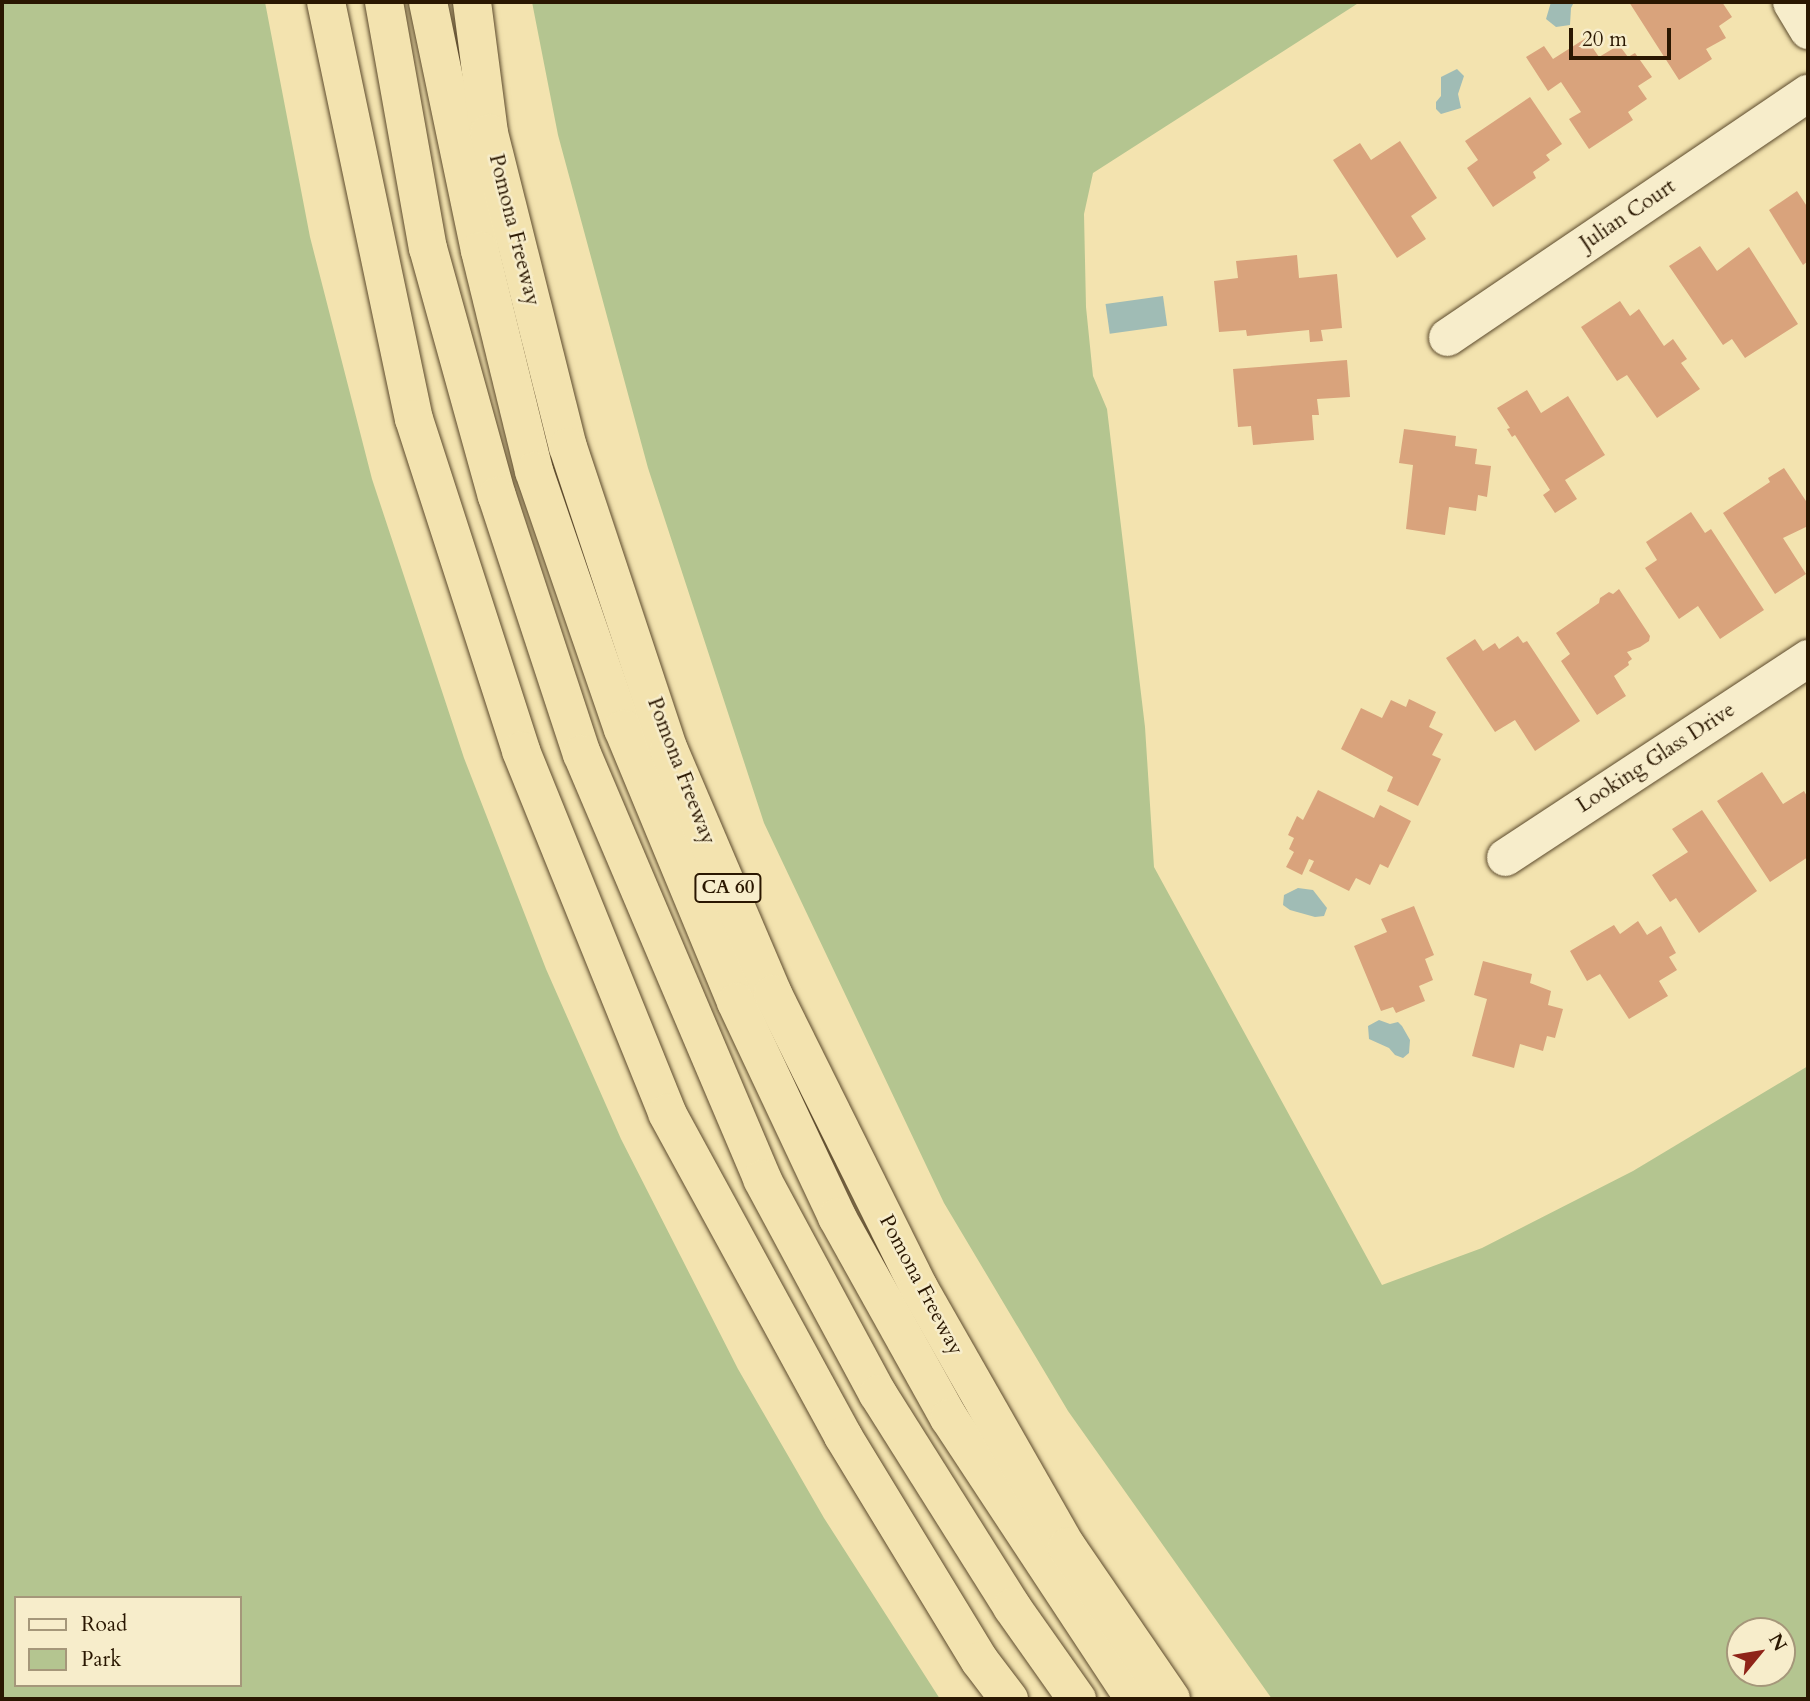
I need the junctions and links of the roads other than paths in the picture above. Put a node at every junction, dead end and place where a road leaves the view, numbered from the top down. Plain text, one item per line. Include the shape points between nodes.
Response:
1 (326, 2) edge
2 (384, 2) edge
3 (428, 2) edge
4 (472, 2) edge
5 (1790, 2) edge
6 (1808, 30) edge
7 (1808, 93) edge
8 (1447, 337) dead end
9 (1808, 658) edge
10 (1505, 857) dead end
11 (1009, 1699) edge
12 (1077, 1699) edge
13 (1133, 1699) edge
14 (1171, 1699) edge

1 - 11 highway via 414,419 520,751 667,1113 843,1436 980,1661
2 - 12 highway via 428,248 497,496 582,754 762,1179 878,1394 1012,1607
3 - 13 highway via 480,251 534,471 623,729 731,990 837,1217 949,1418
4 - 14 highway, Pomona Freeway / CA 60 via 489,133 568,447 669,750 773,994 919,1288 1067,1547
5 - 6 street
7 - 8 street, Julian Court
9 - 10 street, Looking Glass Drive

